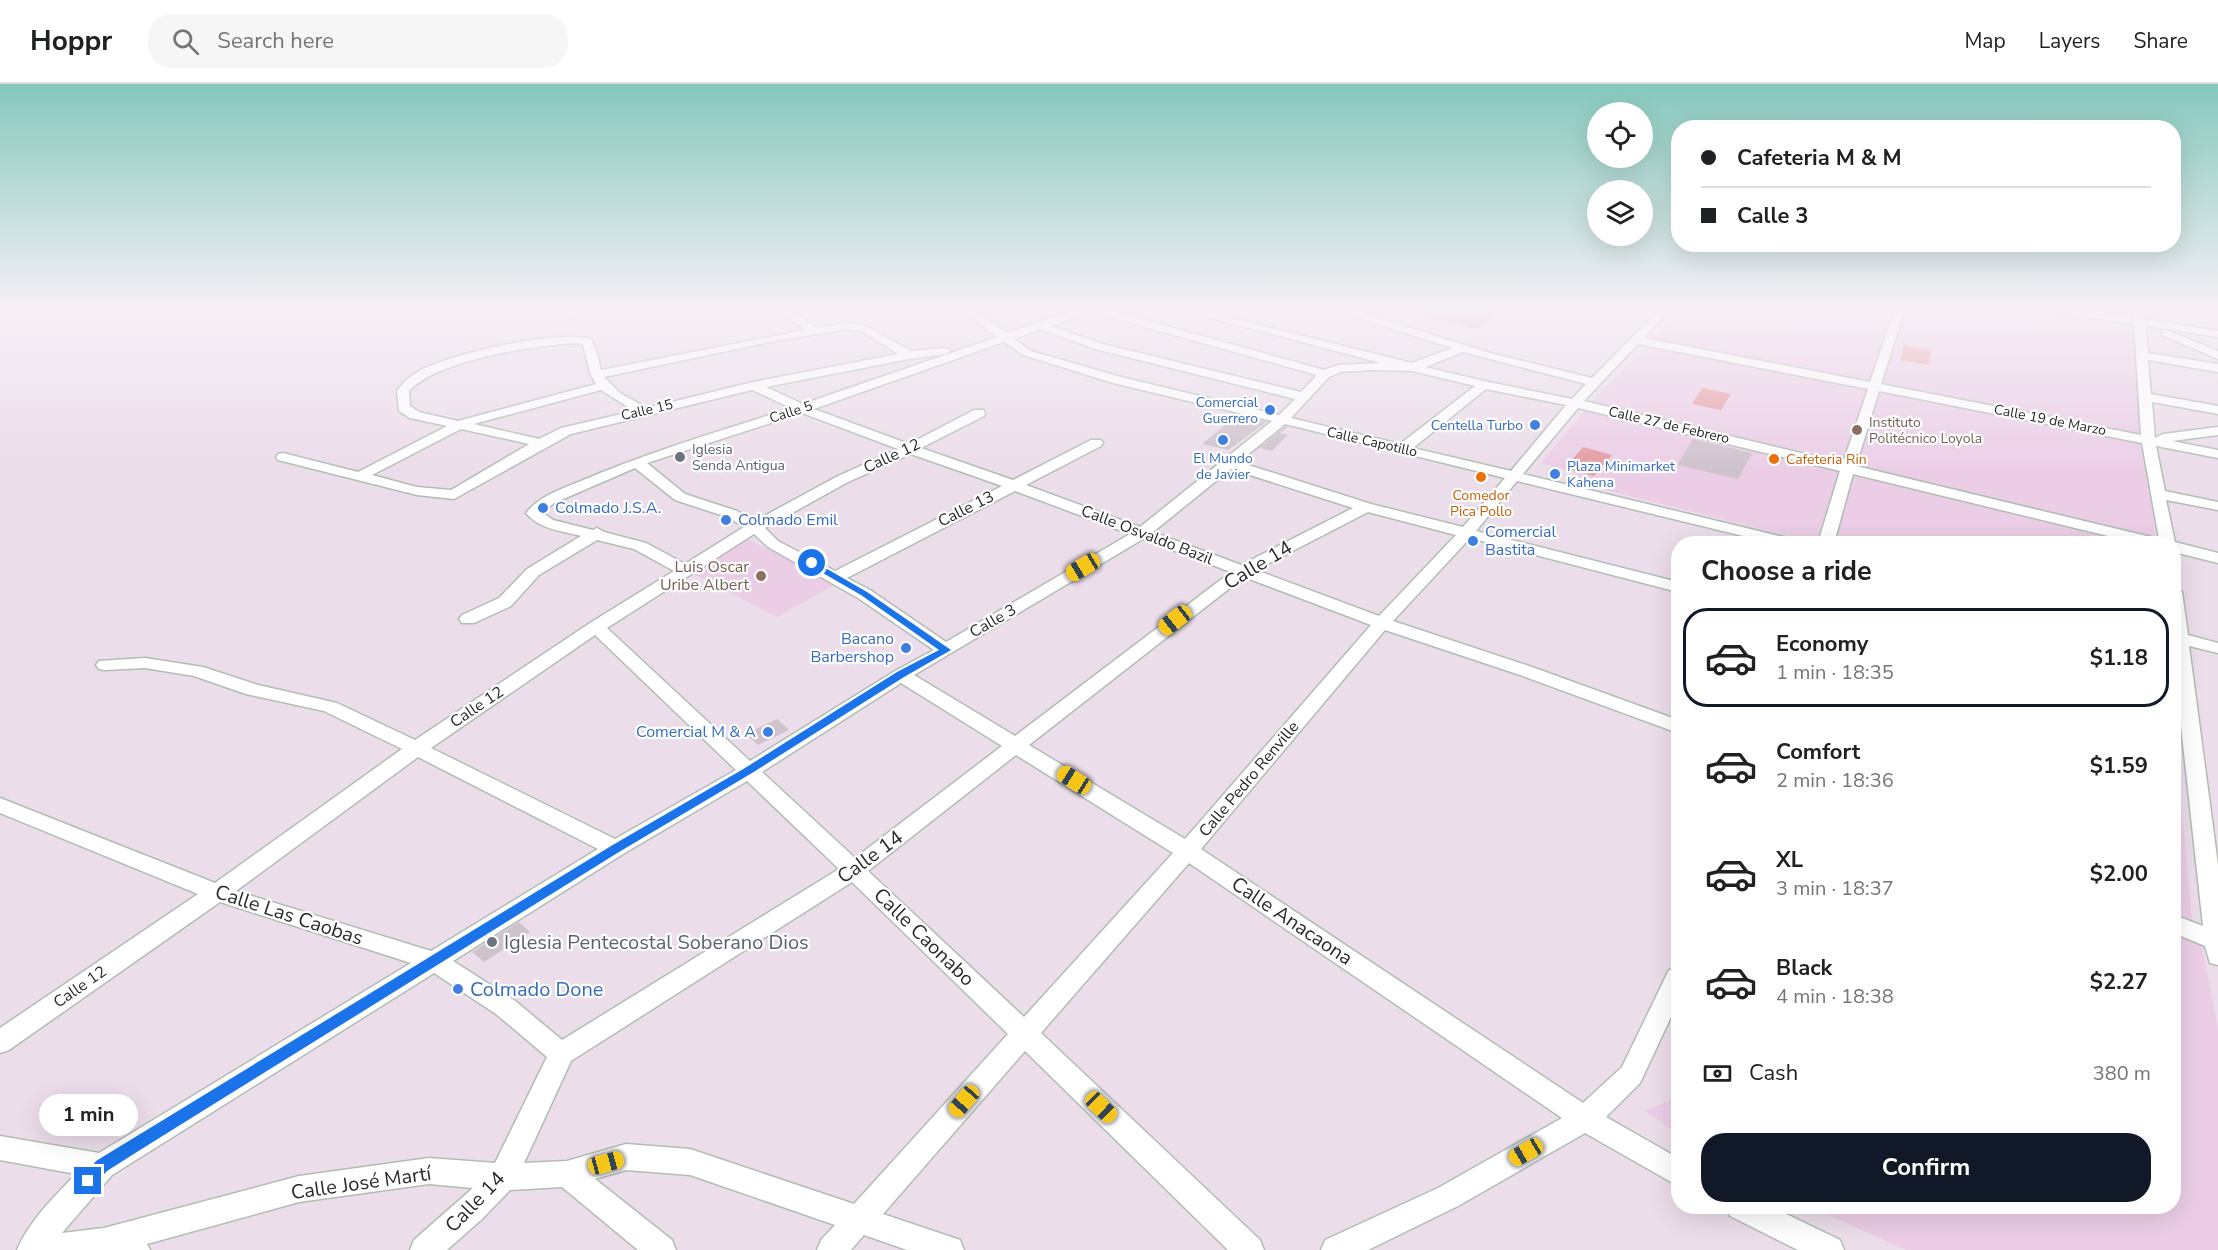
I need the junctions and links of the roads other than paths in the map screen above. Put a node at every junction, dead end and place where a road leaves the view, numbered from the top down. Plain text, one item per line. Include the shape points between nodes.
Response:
1 (453, 363) edge
2 (596, 363) edge
3 (672, 363) edge
4 (867, 363) edge
5 (932, 363) edge
6 (1056, 363) edge
7 (1167, 363) edge
8 (1286, 363) edge
9 (1396, 363) edge
10 (1425, 363) edge
11 (1521, 363) edge
12 (1614, 363) edge
13 (1758, 363) edge
14 (1883, 363) edge
15 (2142, 363) edge
16 (2191, 363) edge
17 (1414, 368) junction
18 (2218, 368) edge
19 (1324, 374) junction
20 (600, 380) junction
21 (1596, 383) junction
22 (1484, 385) junction
23 (753, 386) junction
24 (1876, 386) junction
25 (1304, 397) junction
26 (2144, 397) junction
27 (1575, 403) junction
28 (802, 409) junction
29 (2218, 410) edge
30 (644, 411) junction
31 (979, 413) dead end
32 (1282, 420) junction
33 (461, 424) junction
34 (2218, 431) edge
35 (2148, 440) junction
36 (1096, 442) dead end
37 (541, 443) junction
38 (910, 449) junction
39 (1403, 449) junction
40 (2218, 454) edge
41 (284, 457) dead end
42 (637, 462) junction
43 (1230, 464) junction
44 (1848, 468) junction
45 (360, 476) junction
46 (1513, 476) junction
47 (1013, 485) junction
48 (2159, 494) junction
49 (2218, 506) edge
50 (1366, 507) junction
51 (755, 527) junction
52 (1467, 532) junction
53 (597, 533) junction
54 (1142, 533) junction
55 (1762, 536) edge
56 (1828, 536) edge
57 (2127, 536) edge
58 (2166, 536) edge
59 (2181, 549) edge
60 (2218, 558) edge
61 (686, 570) junction
62 (1242, 571) junction
63 (836, 577) junction
64 (1671, 585) edge
65 (468, 620) dead end
66 (1382, 623) junction
67 (596, 627) junction
68 (2181, 639) edge
69 (2218, 648) edge
70 (946, 650) junction
71 (105, 665) dead end
72 (901, 675) junction
73 (2181, 676) edge
74 (1671, 724) edge
75 (1017, 744) junction
76 (417, 748) junction
77 (749, 771) junction
78 (0, 805) edge
79 (615, 849) junction
80 (1187, 850) junction
81 (854, 870) junction
82 (218, 892) junction
83 (2181, 928) edge
84 (2217, 946) edge
85 (434, 961) junction
86 (1671, 992) edge
87 (1024, 1033) junction
88 (0, 1042) edge
89 (561, 1054) junction
90 (1585, 1119) junction
91 (0, 1148) edge
92 (102, 1166) junction
93 (1671, 1169) edge
94 (567, 1174) junction
95 (503, 1177) junction
96 (1756, 1214) edge
97 (859, 1221) junction
98 (104, 1242) junction
99 (32, 1250) edge
100 (41, 1250) edge
101 (135, 1250) edge
102 (425, 1250) edge
103 (661, 1250) edge
104 (832, 1250) edge
105 (949, 1250) edge
106 (1249, 1250) edge
107 (1336, 1250) edge
108 (1829, 1250) edge

1 - 33 street via 410,382 403,391 404,408 415,415
2 - 20 street
3 - 20 street
4 - 23 street, Calle 15
5 - 28 street, Calle 5
6 - 32 street, Calle Capotillo
7 - 25 street
8 - 19 street
9 - 17 street, Calle 27 de Febrero
10 - 17 street
11 - 21 street
12 - 21 street, Calle Pedro Renville
13 - 24 street, Calle 19 de Marzo
14 - 24 street
15 - 26 street
16 - 18 street
17 - 19 street via 1372,366
17 - 22 street, Calle 27 de Febrero
19 - 25 street, Calle 3
20 - 30 street
20 - 33 street
21 - 27 street, Calle Pedro Renville
22 - 27 street, Calle 27 de Febrero
22 - 39 street
23 - 28 street, Calle Osvaldo Bazil
23 - 30 street, Calle 15
24 - 35 street, Calle 19 de Marzo
24 - 44 street
25 - 32 street, Calle 3
26 - 29 street
26 - 35 street
27 - 44 street, Calle 27 de Febrero
27 - 46 street, Calle Pedro Renville
28 - 38 street, Calle Osvaldo Bazil
28 - 42 street, Calle 5
30 - 37 street, Calle 15 via 566,431
31 - 38 street, Calle 12
32 - 39 street, Calle Capotillo
32 - 43 street, Calle 3
33 - 37 street
33 - 45 street
34 - 35 street
35 - 40 street, Calle 19 de Marzo
35 - 48 street
36 - 47 street, Calle 13
37 - 45 street, Calle 15 via 454,495
38 - 47 street, Calle Osvaldo Bazil
38 - 51 street, Calle 12 via 843,479
39 - 46 street, Calle Capotillo
41 - 45 street
42 - 51 street via 680,497 732,514
42 - 53 street, Calle 5 via 549,500 533,513 548,523
43 - 50 street
43 - 54 street, Calle 3
44 - 56 street
44 - 57 street, Calle 27 de Febrero
46 - 52 street, Calle Pedro Renville
46 - 55 street, Calle Capotillo
47 - 54 street, Calle Osvaldo Bazil
47 - 63 street, Calle 13
48 - 49 street
48 - 58 street
50 - 52 street
50 - 62 street, Calle 14
51 - 61 street, Calle 12
51 - 63 street via 773,544
52 - 64 street
52 - 66 street, Calle Pedro Renville
53 - 61 street via 640,546
53 - 65 street via 533,572 505,602
54 - 62 street, Calle Osvaldo Bazil
54 - 70 street, Calle 3
59 - 60 street
61 - 67 street, Calle 12
62 - 66 street, Calle Osvaldo Bazil
62 - 75 street, Calle 14
63 - 70 street
66 - 74 street, Calle Osvaldo Bazil
66 - 80 street, Calle Pedro Renville
67 - 76 street, Calle 12
67 - 77 street, Calle Caonabo
68 - 69 street
70 - 72 street, Calle 3
71 - 76 street via 145,663 196,671 254,690 330,707
72 - 75 street, Calle Anacaona
72 - 77 street, Calle 3
73 - 84 street
75 - 80 street, Calle Anacaona
75 - 81 street, Calle 14
76 - 79 street
76 - 82 street, Calle 12
77 - 79 street, Calle 3
77 - 81 street, Calle Caonabo
78 - 82 street, Calle Las Caobas
79 - 85 street, Calle 3
80 - 87 street, Calle Pedro Renville
80 - 90 street, Calle Anacaona
81 - 87 street, Calle Caonabo
81 - 89 street, Calle 14
82 - 85 street, Calle Las Caobas
82 - 88 street, Calle 12
83 - 84 street
85 - 89 street, Calle Las Caobas via 505,1007
85 - 92 street, Calle 3
86 - 90 street via 1631,1075
87 - 97 street, Calle Pedro Renville
87 - 106 street, Calle Caonabo
89 - 95 street, Calle 14
90 - 93 street, Calle Anacaona
90 - 107 street via 1448,1197
91 - 92 street
92 - 99 street, Calle 3 via 61,1210
94 - 95 street, Calle José Martí
94 - 97 street, Calle José Martí via 626,1157 690,1162
94 - 103 street
95 - 98 street, Calle José Martí via 429,1171 299,1189
95 - 102 street, Calle 14
96 - 108 street
97 - 104 street, Calle Pedro Renville
97 - 105 street, Calle José Martí
98 - 100 street, Calle José Martí
98 - 101 street

